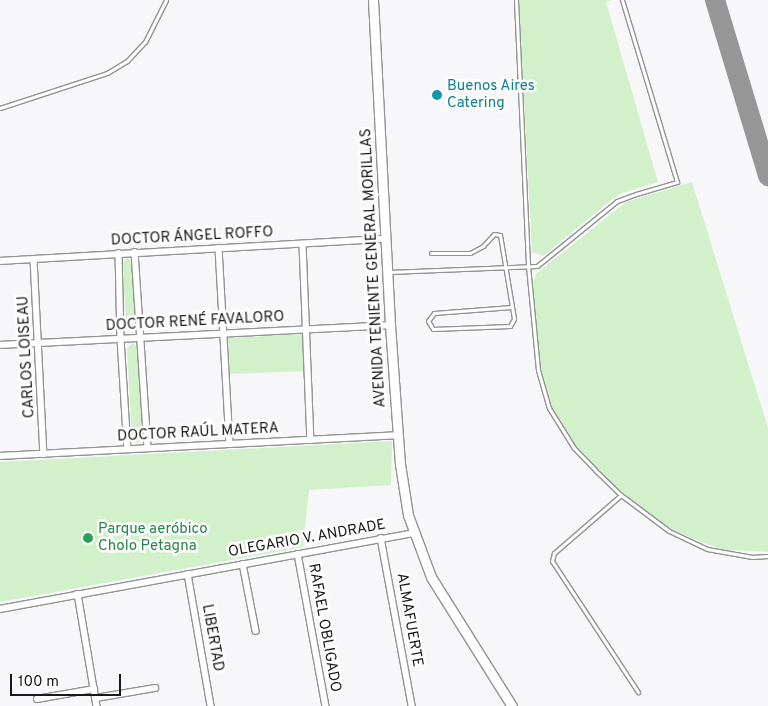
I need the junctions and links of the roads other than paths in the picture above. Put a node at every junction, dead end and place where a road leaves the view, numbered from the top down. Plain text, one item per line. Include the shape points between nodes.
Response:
1 (166, 0) edge
2 (373, 0) edge
3 (516, 0) edge
4 (622, 0) edge
5 (0, 108) edge
6 (386, 239) junction
7 (303, 244) junction
8 (219, 248) junction
9 (135, 252) junction
10 (119, 253) junction
11 (431, 253) dead end
12 (34, 259) junction
13 (0, 261) edge
14 (504, 266) junction
15 (528, 266) junction
16 (388, 272) junction
17 (512, 307) junction
18 (390, 325) junction
19 (308, 329) junction
20 (223, 333) junction
21 (141, 338) junction
22 (121, 339) junction
23 (40, 343) junction
24 (0, 345) edge
25 (398, 435) junction
26 (311, 440) junction
27 (230, 444) junction
28 (148, 448) junction
29 (128, 449) junction
30 (44, 454) junction
31 (0, 456) edge
32 (621, 495) junction
33 (413, 533) junction
34 (382, 538) junction
35 (298, 554) junction
36 (768, 556) edge
37 (242, 564) junction
38 (188, 574) junction
39 (78, 594) junction
40 (0, 609) edge
41 (256, 631) dead end
42 (154, 688) dead end
43 (94, 689) junction
44 (638, 692) dead end
45 (96, 698) junction
46 (37, 699) dead end
47 (97, 706) edge
48 (211, 706) edge
49 (326, 706) edge
50 (412, 706) edge
51 (512, 706) edge

1 - 5 lane via 145,42 127,61 107,73
2 - 6 main road, AVENIDA TENIENTE GENERAL MORILLAS
3 - 15 lane
4 - 15 lane via 677,182 617,202 537,266
6 - 7 street, DOCTOR ÁNGEL ROFFO
6 - 16 main road, AVENIDA TENIENTE GENERAL MORILLAS
7 - 8 street, DOCTOR ÁNGEL ROFFO
7 - 19 street
8 - 9 street, DOCTOR ÁNGEL ROFFO
8 - 20 street
9 - 10 street, DOCTOR ÁNGEL ROFFO
9 - 21 street
10 - 12 street, DOCTOR ÁNGEL ROFFO
10 - 22 street
11 - 14 lane via 470,253 497,234 503,245
12 - 13 street, DOCTOR ÁNGEL ROFFO
12 - 23 street, CARLOS LOISEAU
14 - 15 lane
14 - 16 lane
14 - 17 lane
15 - 32 lane via 538,370 549,408 574,448
16 - 18 main road, AVENIDA TENIENTE GENERAL MORILLAS
17 - 17 lane via 514,319 510,326 436,329 428,321 434,313
18 - 19 street, DOCTOR RENÉ FAVALORO
18 - 25 main road, AVENIDA TENIENTE GENERAL MORILLAS
19 - 20 street, DOCTOR RENÉ FAVALORO
19 - 26 street
20 - 21 street, DOCTOR RENÉ FAVALORO
20 - 27 street
21 - 22 street, DOCTOR RENÉ FAVALORO
21 - 28 street
22 - 23 street, DOCTOR RENÉ FAVALORO
22 - 29 street
23 - 24 street, DOCTOR RENÉ FAVALORO
23 - 30 street, CARLOS LOISEAU
25 - 26 street, DOCTOR RAÚL MATERA
25 - 33 main road, AVENIDA TENIENTE GENERAL MORILLAS via 404,493
26 - 27 street, DOCTOR RAÚL MATERA
27 - 28 street, DOCTOR RAÚL MATERA
28 - 29 street, DOCTOR RAÚL MATERA
29 - 30 street, DOCTOR RAÚL MATERA
30 - 31 street, DOCTOR RAÚL MATERA
32 - 36 lane via 669,531 707,549 752,557
32 - 44 lane via 554,553 552,561
33 - 34 street, OLEGARIO V. ANDRADE
33 - 51 main road, AVENIDA TENIENTE GENERAL MORILLAS via 431,577
34 - 35 street, OLEGARIO V. ANDRADE
34 - 50 street, ALMAFUERTE
35 - 37 street, OLEGARIO V. ANDRADE
35 - 49 street, RAFAEL OBLIGADO
37 - 38 street, OLEGARIO V. ANDRADE
37 - 41 street
38 - 39 street, OLEGARIO V. ANDRADE
38 - 48 street, LIBERTAD
39 - 40 street, OLEGARIO V. ANDRADE
39 - 43 street
42 - 45 street
43 - 45 street
43 - 46 street
45 - 47 street

